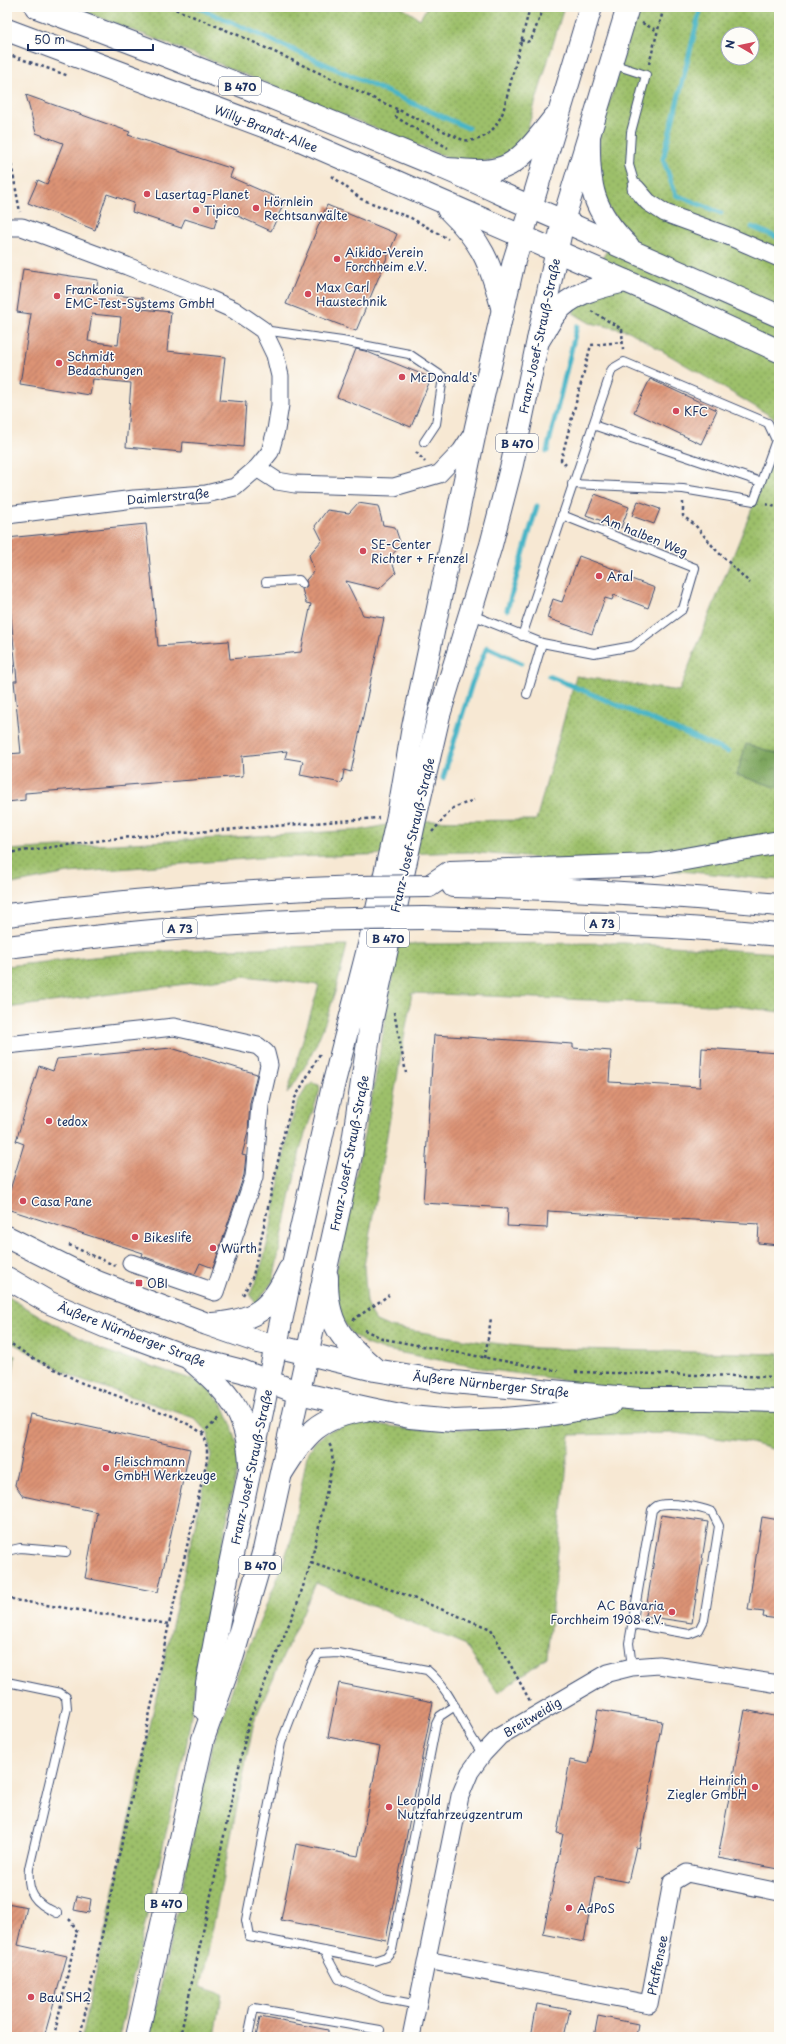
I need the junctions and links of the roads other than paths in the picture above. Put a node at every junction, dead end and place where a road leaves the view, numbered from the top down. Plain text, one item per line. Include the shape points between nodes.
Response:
1 (36, 7) edge
2 (591, 7) edge
3 (634, 13) edge
4 (7, 30) edge
5 (612, 64) junction
6 (561, 109) junction
7 (589, 136) junction
8 (446, 159) junction
9 (636, 188) joint
10 (440, 201) junction
11 (530, 207) junction
12 (562, 221) junction
13 (15, 227) edge
14 (521, 236) junction
15 (556, 251) junction
16 (633, 252) junction
17 (779, 258) edge
18 (625, 281) junction
19 (502, 310) junction
20 (779, 316) edge
21 (263, 330) junction
22 (538, 341) junction
23 (779, 351) edge
24 (593, 425) junction
25 (476, 427) junction
26 (424, 442) dead end
27 (257, 468) junction
28 (761, 482) junction
29 (572, 484) junction
30 (7, 514) edge
31 (562, 515) junction
32 (448, 568) junction
33 (266, 582) dead end
34 (302, 584) dead end
35 (469, 614) junction
36 (522, 636) junction
37 (542, 643) junction
38 (7, 651) edge
39 (9, 671) dead end
40 (527, 694) dead end
41 (779, 842) edge
42 (429, 886) junction
43 (779, 905) edge
44 (7, 915) edge
45 (779, 935) edge
46 (7, 947) edge
47 (7, 1045) edge
48 (7, 1237) edge
49 (294, 1260) junction
50 (131, 1263) dead end
51 (327, 1267) junction
52 (7, 1278) edge
53 (207, 1324) junction
54 (276, 1346) junction
55 (307, 1355) junction
56 (187, 1357) junction
57 (375, 1370) junction
58 (269, 1383) junction
59 (299, 1393) junction
60 (639, 1399) junction
61 (779, 1401) edge
62 (371, 1409) junction
63 (250, 1468) junction
64 (281, 1474) junction
65 (7, 1551) edge
66 (66, 1552) dead end
67 (632, 1624) junction
68 (632, 1667) junction
69 (7, 1682) edge
70 (779, 1684) edge
71 (455, 1706) junction
72 (203, 1739) junction
73 (483, 1754) junction
74 (779, 1892) edge
75 (57, 1913) road end
76 (324, 1951) junction
77 (427, 1960) junction
78 (418, 2005) junction
79 (137, 2037) edge
80 (248, 2037) edge
81 (378, 2037) edge
82 (411, 2037) edge

1 - 8 main road, B 470
2 - 6 main road, Franz-Josef-Strauß-Straße
3 - 5 main road, Franz-Josef-Strauß-Straße
4 - 10 main road, Willy-Brandt-Allee / B 470 via 298,139
5 - 7 main road, Franz-Josef-Strauß-Straße
5 - 9 lane via 646,75 631,132 629,165
6 - 8 main road via 539,137 513,162 504,167 476,171
6 - 11 main road, Franz-Josef-Strauß-Straße
7 - 12 main road, Franz-Josef-Strauß-Straße
7 - 16 main road via 588,163 596,203 616,235
8 - 11 main road, B 470
9 - 17 street via 648,202 665,213
10 - 14 main road, Willy-Brandt-Allee / B 470
10 - 19 main road via 463,224 484,251 495,280
11 - 12 main road, B 470
11 - 14 main road, Franz-Josef-Strauß-Straße / B 470
12 - 15 main road, Franz-Josef-Strauß-Straße / B 470
12 - 16 main road
13 - 21 street, Daimlerstraße via 127,266 207,298 234,310
14 - 15 main road, B 470
14 - 19 main road, Franz-Josef-Strauß-Straße / B 470
15 - 18 main road
15 - 22 main road, Franz-Josef-Strauß-Straße / B 470
16 - 20 main road
18 - 22 main road via 578,295 556,313
18 - 23 main road
19 - 25 main road, Franz-Josef-Strauß-Straße / B 470
21 - 26 lane via 409,354 444,377 436,424
21 - 27 street, Daimlerstraße via 276,355 280,376 280,405 270,452
22 - 35 main road, Franz-Josef-Strauß-Straße / B 470 via 512,464 491,545
24 - 28 lane
24 - 28 lane via 612,369 624,362 768,423 776,440
24 - 29 lane
25 - 27 street via 461,451 439,474 394,487 295,484 278,481
25 - 32 main road, Franz-Josef-Strauß-Straße / B 470
27 - 30 street, Daimlerstraße via 235,487 206,494 134,499
28 - 29 lane via 754,501 683,489
29 - 31 lane
31 - 36 lane
31 - 37 lane, Am halben Weg via 695,568 682,609 633,646 594,653
32 - 35 main road via 449,589 454,603 460,610
32 - 49 main road, Franz-Josef-Strauß-Straße / B 470 via 413,727 398,816
33 - 34 lane via 298,580
35 - 36 lane, Am halben Weg
35 - 51 main road, Franz-Josef-Strauß-Straße / B 470 via 439,715 387,942 371,1023 351,1155
36 - 37 lane, Am halben Weg
37 - 40 lane
38 - 39 lane
41 - 42 main road via 652,865 450,872
42 - 43 main road via 685,896
42 - 44 main road, bridge via 281,890 190,896
45 - 46 main road, A 73, bridge via 620,924 353,918 199,926
47 - 50 street via 174,1026 258,1046 266,1053 268,1065 260,1105 254,1177 215,1292
48 - 53 main road, Äußere Nürnberger Straße via 97,1282
49 - 53 main road via 279,1292 265,1308 233,1322
49 - 54 main road, Franz-Josef-Strauß-Straße / B 470
51 - 55 main road, Franz-Josef-Strauß-Straße / B 470
51 - 57 main road via 329,1306 337,1330
52 - 56 main road, Äußere Nürnberger Straße via 50,1303
53 - 54 main road, Äußere Nürnberger Straße
54 - 55 main road, Äußere Nürnberger Straße
54 - 58 main road, Franz-Josef-Strauß-Straße / B 470
55 - 57 main road, Äußere Nürnberger Straße
55 - 59 main road, Franz-Josef-Strauß-Straße / B 470
56 - 58 main road, Äußere Nürnberger Straße via 242,1371
56 - 63 main road via 230,1397 236,1407 245,1429
57 - 60 main road, Äußere Nürnberger Straße via 442,1381
58 - 59 main road, Äußere Nürnberger Straße
58 - 63 main road, Franz-Josef-Strauß-Straße / B 470
59 - 62 main road, Äußere Nürnberger Straße
59 - 64 main road, Franz-Josef-Strauß-Straße / B 470
60 - 61 main road, Äußere Nürnberger Straße
60 - 62 main road, Äußere Nürnberger Straße via 548,1415 461,1421 410,1417
62 - 64 main road via 342,1414 311,1431
63 - 72 main road, Franz-Josef-Strauß-Straße / B 470 via 207,1683
64 - 72 main road, Franz-Josef-Strauß-Straße / B 470 via 250,1602
65 - 66 lane via 20,1548
67 - 67 lane via 652,1510 658,1505 668,1504 704,1508 712,1512 718,1526 704,1620 699,1630 689,1634
67 - 68 lane via 629,1650
68 - 70 street, Breitweidig via 659,1665
68 - 73 street, Breitweidig via 608,1673 538,1713 500,1736
69 - 75 lane via 60,1692 66,1697 67,1708 28,1868 30,1889 42,1906
71 - 73 lane via 472,1740
71 - 76 lane via 440,1716 436,1724 392,1950 386,1957 374,1961
71 - 76 lane via 436,1677 428,1670 338,1654 320,1654 311,1665 281,1743 246,1920 249,1936
72 - 79 main road, Franz-Josef-Strauß-Straße / B 470
73 - 77 street, Breitweidig via 470,1772 460,1796
74 - 77 street, Pfaffensee via 687,1873 672,1882 650,2004
76 - 78 lane via 339,1979 382,1998
77 - 78 street, Breitweidig
78 - 82 street, Breitweidig
80 - 81 lane via 254,2008 380,2030

